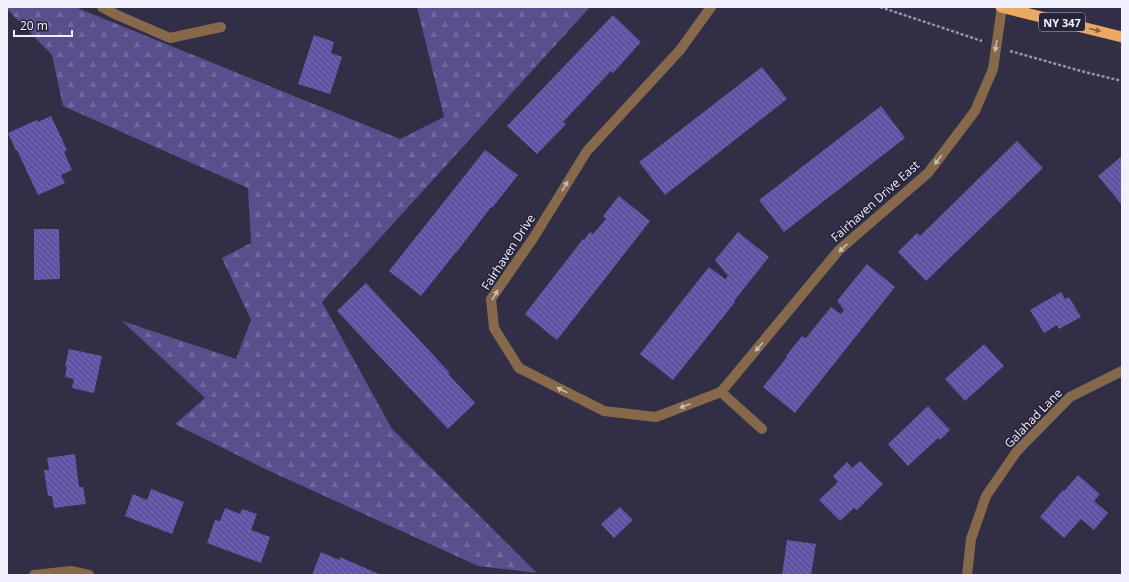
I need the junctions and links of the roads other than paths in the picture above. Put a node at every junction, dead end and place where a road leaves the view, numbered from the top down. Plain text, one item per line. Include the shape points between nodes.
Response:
1 (102, 7) edge
2 (711, 7) edge
3 (1002, 7) edge
4 (221, 27) dead end
5 (1122, 37) edge
6 (1122, 371) edge
7 (721, 392) junction
8 (762, 429) dead end
9 (34, 575) edge
10 (90, 575) edge
11 (967, 575) edge

1 - 4 street via 170,38
7 -> 2 street, Fairhaven Drive via 656,417 604,411 519,368 494,328 491,299 534,237 586,151 680,50
3 -> 5 highway, NY 347
3 -> 7 street, Fairhaven Drive East via 993,69 974,111 928,173 839,250
6 - 11 street, Galahad Lane via 1070,397 1017,451 986,496 971,539
7 - 8 street
9 - 10 street via 71,571

